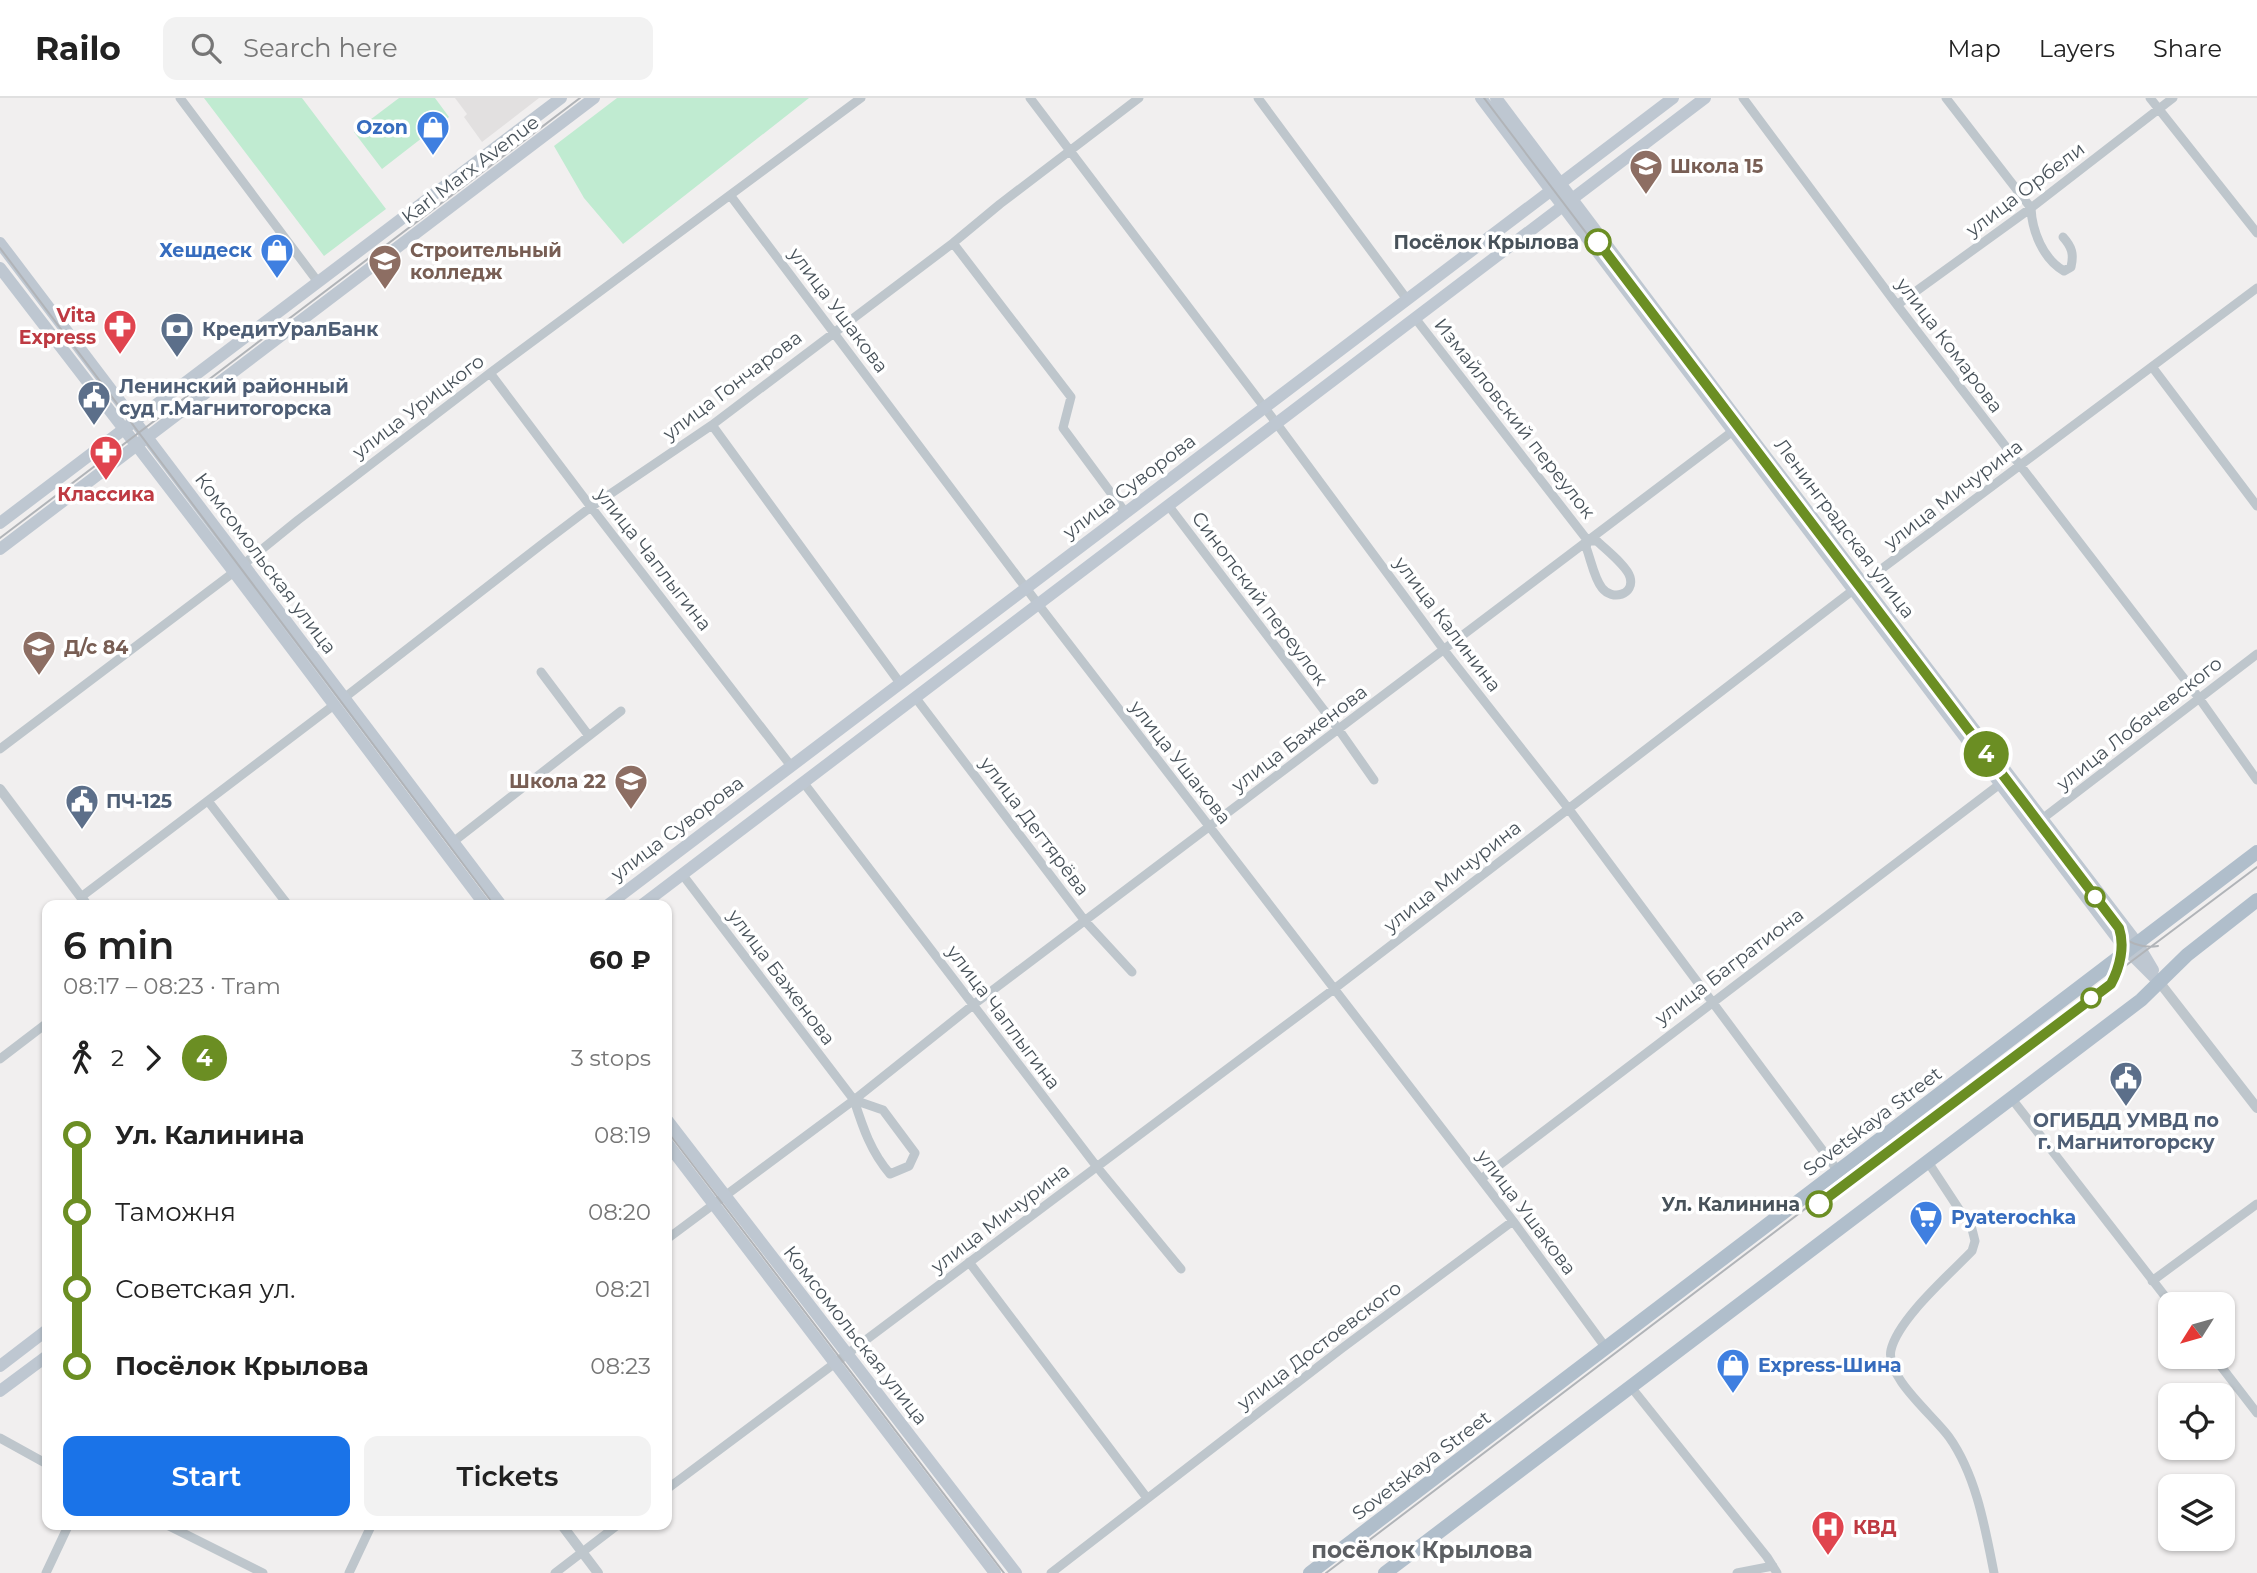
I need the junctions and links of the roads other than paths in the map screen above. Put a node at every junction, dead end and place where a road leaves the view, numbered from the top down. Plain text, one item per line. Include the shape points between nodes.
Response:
1 (180, 98) edge
2 (561, 98) edge
3 (594, 98) edge
4 (862, 98) edge
5 (1030, 98) edge
6 (1139, 98) edge
7 (1258, 98) edge
8 (1481, 98) edge
9 (1496, 98) edge
10 (1673, 98) edge
11 (1705, 98) edge
12 (1743, 98) edge
13 (1945, 98) edge
14 (2150, 98) edge
15 (2172, 98) edge
16 (2158, 109) junction
17 (1070, 150) junction
18 (1556, 187) junction
19 (730, 195) junction
20 (1567, 203) junction
21 (2031, 208) junction
22 (2257, 233) edge
23 (2063, 237) dead end
24 (0, 243) edge
25 (953, 243) junction
26 (0, 268) edge
27 (318, 282) junction
28 (2257, 288) edge
29 (1406, 298) junction
30 (1897, 304) junction
31 (1415, 318) junction
32 (833, 332) junction
33 (2153, 368) junction
34 (490, 373) junction
35 (1265, 408) junction
36 (1277, 424) junction
37 (130, 425) junction
38 (712, 425) junction
39 (1733, 431) junction
40 (142, 441) junction
41 (2021, 466) junction
42 (1168, 505) junction
43 (2257, 506) edge
44 (591, 507) junction
45 (1125, 512) junction
46 (0, 523) edge
47 (1588, 541) junction
48 (0, 549) edge
49 (238, 568) junction
50 (1858, 586) junction
51 (1026, 588) junction
52 (1038, 604) junction
53 (1444, 650) junction
54 (2257, 654) edge
55 (541, 672) dead end
56 (900, 684) junction
57 (915, 697) junction
58 (2199, 698) junction
59 (339, 702) junction
60 (621, 710) dead end
61 (1339, 730) junction
62 (589, 736) junction
63 (0, 748) edge
64 (791, 766) junction
65 (1374, 780) dead end
66 (2257, 780) edge
67 (803, 782) junction
68 (2000, 784) junction
69 (0, 789) edge
70 (208, 801) junction
71 (1568, 808) junction
72 (2042, 820) junction
73 (1210, 828) junction
74 (453, 842) junction
75 (2257, 852) edge
76 (682, 874) junction
77 (83, 900) edge
78 (85, 900) edge
79 (284, 900) edge
80 (481, 900) edge
81 (497, 900) edge
82 (615, 900) edge
83 (648, 900) edge
84 (2257, 900) edge
85 (1085, 921) junction
86 (2132, 947) junction
87 (1132, 972) dead end
88 (2160, 983) junction
89 (1334, 989) junction
90 (1712, 1002) junction
91 (973, 1006) junction
92 (42, 1027) edge
93 (0, 1059) edge
94 (2012, 1099) junction
95 (854, 1100) junction
96 (2257, 1108) edge
97 (672, 1126) edge
98 (672, 1150) edge
99 (1928, 1162) junction
100 (1097, 1167) junction
101 (1838, 1171) junction
102 (1481, 1179) junction
103 (725, 1196) junction
104 (2257, 1204) edge
105 (714, 1205) junction
106 (1513, 1220) junction
107 (672, 1235) edge
108 (969, 1262) junction
109 (1181, 1269) dead end
110 (2152, 1281) junction
111 (2161, 1292) edge
112 (42, 1334) edge
113 (1606, 1348) junction
114 (848, 1355) junction
115 (42, 1360) edge
116 (835, 1365) junction
117 (0, 1366) edge
118 (2223, 1369) edge
119 (1631, 1387) junction
120 (0, 1391) edge
121 (2257, 1413) edge
122 (0, 1438) edge
123 (42, 1461) edge
124 (672, 1485) edge
125 (1147, 1499) junction
126 (66, 1530) edge
127 (177, 1530) edge
128 (369, 1530) edge
129 (566, 1530) edge
130 (611, 1530) edge
131 (582, 1552) junction
132 (1775, 1570) edge
133 (46, 1573) edge
134 (263, 1573) edge
135 (349, 1573) edge
136 (555, 1573) edge
137 (598, 1573) edge
138 (995, 1573) edge
139 (1016, 1573) edge
140 (1051, 1573) edge
141 (1310, 1573) edge
142 (1385, 1573) edge
143 (1737, 1573) edge
144 (1994, 1573) edge

1 - 27 street
2 - 27 main road, Karl Marx Avenue
3 - 40 main road, Karl Marx Avenue
4 - 19 street, улица Урицкого
5 - 17 street, улица Калинина
6 - 17 street, улица Гончарова
7 - 29 street
8 - 18 main road, Ленинградская улица
9 - 18 main road, Ленинградская улица
10 - 18 main road, улица Суворова
11 - 20 main road, улица Суворова
12 - 30 street, улица Комарова
13 - 21 street
14 - 16 street
15 - 16 street, улица Орбели
16 - 21 street, улица Орбели
16 - 22 street
17 - 25 street, улица Гончарова
17 - 35 street, улица Калинина
18 - 20 main road, Ленинградская улица
18 - 29 main road, улица Суворова
19 - 32 street, улица Ушакова
19 - 34 street, улица Урицкого
20 - 31 main road, улица Суворова
20 - 39 main road, Ленинградская улица
20 - 50 main road, Ленинградская улица
21 - 23 street via 2032,225 2045,252 2064,271 2071,267 2074,256
21 - 30 street, улица Орбели
24 - 37 main road, Комсомольская улица
25 - 32 street, улица Гончарова
25 - 45 street via 1071,397 1063,428
26 - 37 main road, Комсомольская улица
27 - 37 main road, Karl Marx Avenue
28 - 33 street, улица Мичурина
29 - 35 main road, улица Суворова
30 - 41 street, улица Комарова
31 - 36 main road, улица Суворова
31 - 47 street, Измайловский переулок
32 - 38 street, улица Гончарова
32 - 51 street, улица Ушакова
33 - 41 street, улица Мичурина
33 - 43 street
34 - 44 street, улица Чаплыгина
34 - 49 street, улица Урицкого
35 - 36 street, улица Калинина
35 - 45 main road, улица Суворова
36 - 42 main road, улица Суворова
36 - 53 street, улица Калинина
37 - 40 main road, Комсомольская улица
37 - 46 main road, Karl Marx Avenue
38 - 44 street, улица Гончарова
38 - 56 street
39 - 47 street, улица Баженова
39 - 50 main road, Ленинградская улица
40 - 48 main road, Karl Marx Avenue
40 - 49 main road, Комсомольская улица
41 - 50 street, улица Мичурина
41 - 58 street, улица Комарова
42 - 52 main road, улица Суворова
42 - 61 street, Синопский переулок
44 - 59 street, улица Гончарова
44 - 64 street, улица Чаплыгина
45 - 51 main road, улица Суворова
47 - 47 street, Измайловский переулок via 1597,541 1626,570 1631,579 1625,594 1608,594 1601,587 1586,547
47 - 53 street, улица Баженова
49 - 59 main road, Комсомольская улица
49 - 63 street, улица Урицкого
50 - 68 main road, Ленинградская улица
50 - 71 street, улица Мичурина
50 - 72 main road, Ленинградская улица
51 - 52 street, улица Ушакова
51 - 56 main road, улица Суворова
52 - 57 main road, улица Суворова
52 - 73 street, улица Ушакова
53 - 61 street, улица Баженова
53 - 71 street, улица Калинина
54 - 58 street, улица Лобачевского
55 - 62 street
56 - 64 main road, улица Суворова
57 - 67 main road, улица Суворова
57 - 85 street, улица Дегтярёва
58 - 66 street, улица Комарова
58 - 72 street, улица Лобачевского
59 - 70 street, улица Гончарова
59 - 74 main road, Комсомольская улица
59 - 80 main road, Комсомольская улица
60 - 62 street
61 - 65 street, Синопский переулок
61 - 73 street, улица Баженова
62 - 74 street
64 - 82 main road, улица Суворова
67 - 76 main road, улица Суворова
67 - 91 street, улица Чаплыгина
68 - 86 main road, Ленинградская улица
68 - 90 street, улица Багратиона
69 - 77 street
70 - 78 street, улица Гончарова
70 - 79 street
71 - 89 street, улица Мичурина
71 - 90 street, улица Калинина
72 - 86 main road, Ленинградская улица
73 - 85 street, улица Баженова
73 - 89 street, улица Ушакова
74 - 81 main road, Комсомольская улица
75 - 86 main road, Sovetskaya Street
76 - 83 main road, улица Суворова
76 - 95 street, улица Баженова
84 - 88 main road via 2211,934
85 - 87 street, улица Дегтярёва
85 - 91 street, улица Баженова
86 - 88 main road, Ленинградская улица
86 - 101 main road, Sovetskaya Street
88 - 94 main road
88 - 96 street, Ленинградская улица
89 - 100 street, улица Мичурина
89 - 102 street, улица Ушакова
90 - 101 street, улица Калинина
90 - 102 street, улица Багратиона
91 - 95 street, улица Баженова
91 - 100 street, улица Чаплыгина
92 - 93 street
94 - 99 main road
94 - 110 street
95 - 95 street via 876,1158 890,1174 909,1166 915,1153 883,1110
95 - 103 street, улица Баженова
97 - 103 main road, Комсомольская улица
98 - 105 main road, Комсомольская улица
99 - 119 main road
99 - 144 street via 1972,1229 1975,1241 1972,1251 1913,1312 1895,1336 1890,1353 1901,1381 1949,1437 1969,1474
100 - 108 street, улица Мичурина
100 - 109 street, улица Чаплыгина
101 - 113 main road, Sovetskaya Street
102 - 106 street, улица Ушакова
103 - 105 street, улица Баженова
103 - 114 main road, Комсомольская улица
104 - 110 street
105 - 107 street, улица Баженова
105 - 116 main road, Комсомольская улица
106 - 113 street, улица Ушакова
106 - 125 street, улица Достоевского
108 - 114 street, улица Мичурина
108 - 125 street
110 - 111 street
112 - 117 main road
113 - 141 main road, Sovetskaya Street
114 - 116 street, улица Мичурина
114 - 139 main road, Комсомольская улица
115 - 120 main road
116 - 124 street, улица Мичурина
116 - 138 main road, Комсомольская улица
118 - 121 street
119 - 132 street
119 - 142 main road
122 - 123 street
125 - 140 street, улица Достоевского
126 - 133 street
127 - 134 street
128 - 135 street
129 - 131 street
130 - 131 street
131 - 136 street
131 - 137 street
132 - 143 street

